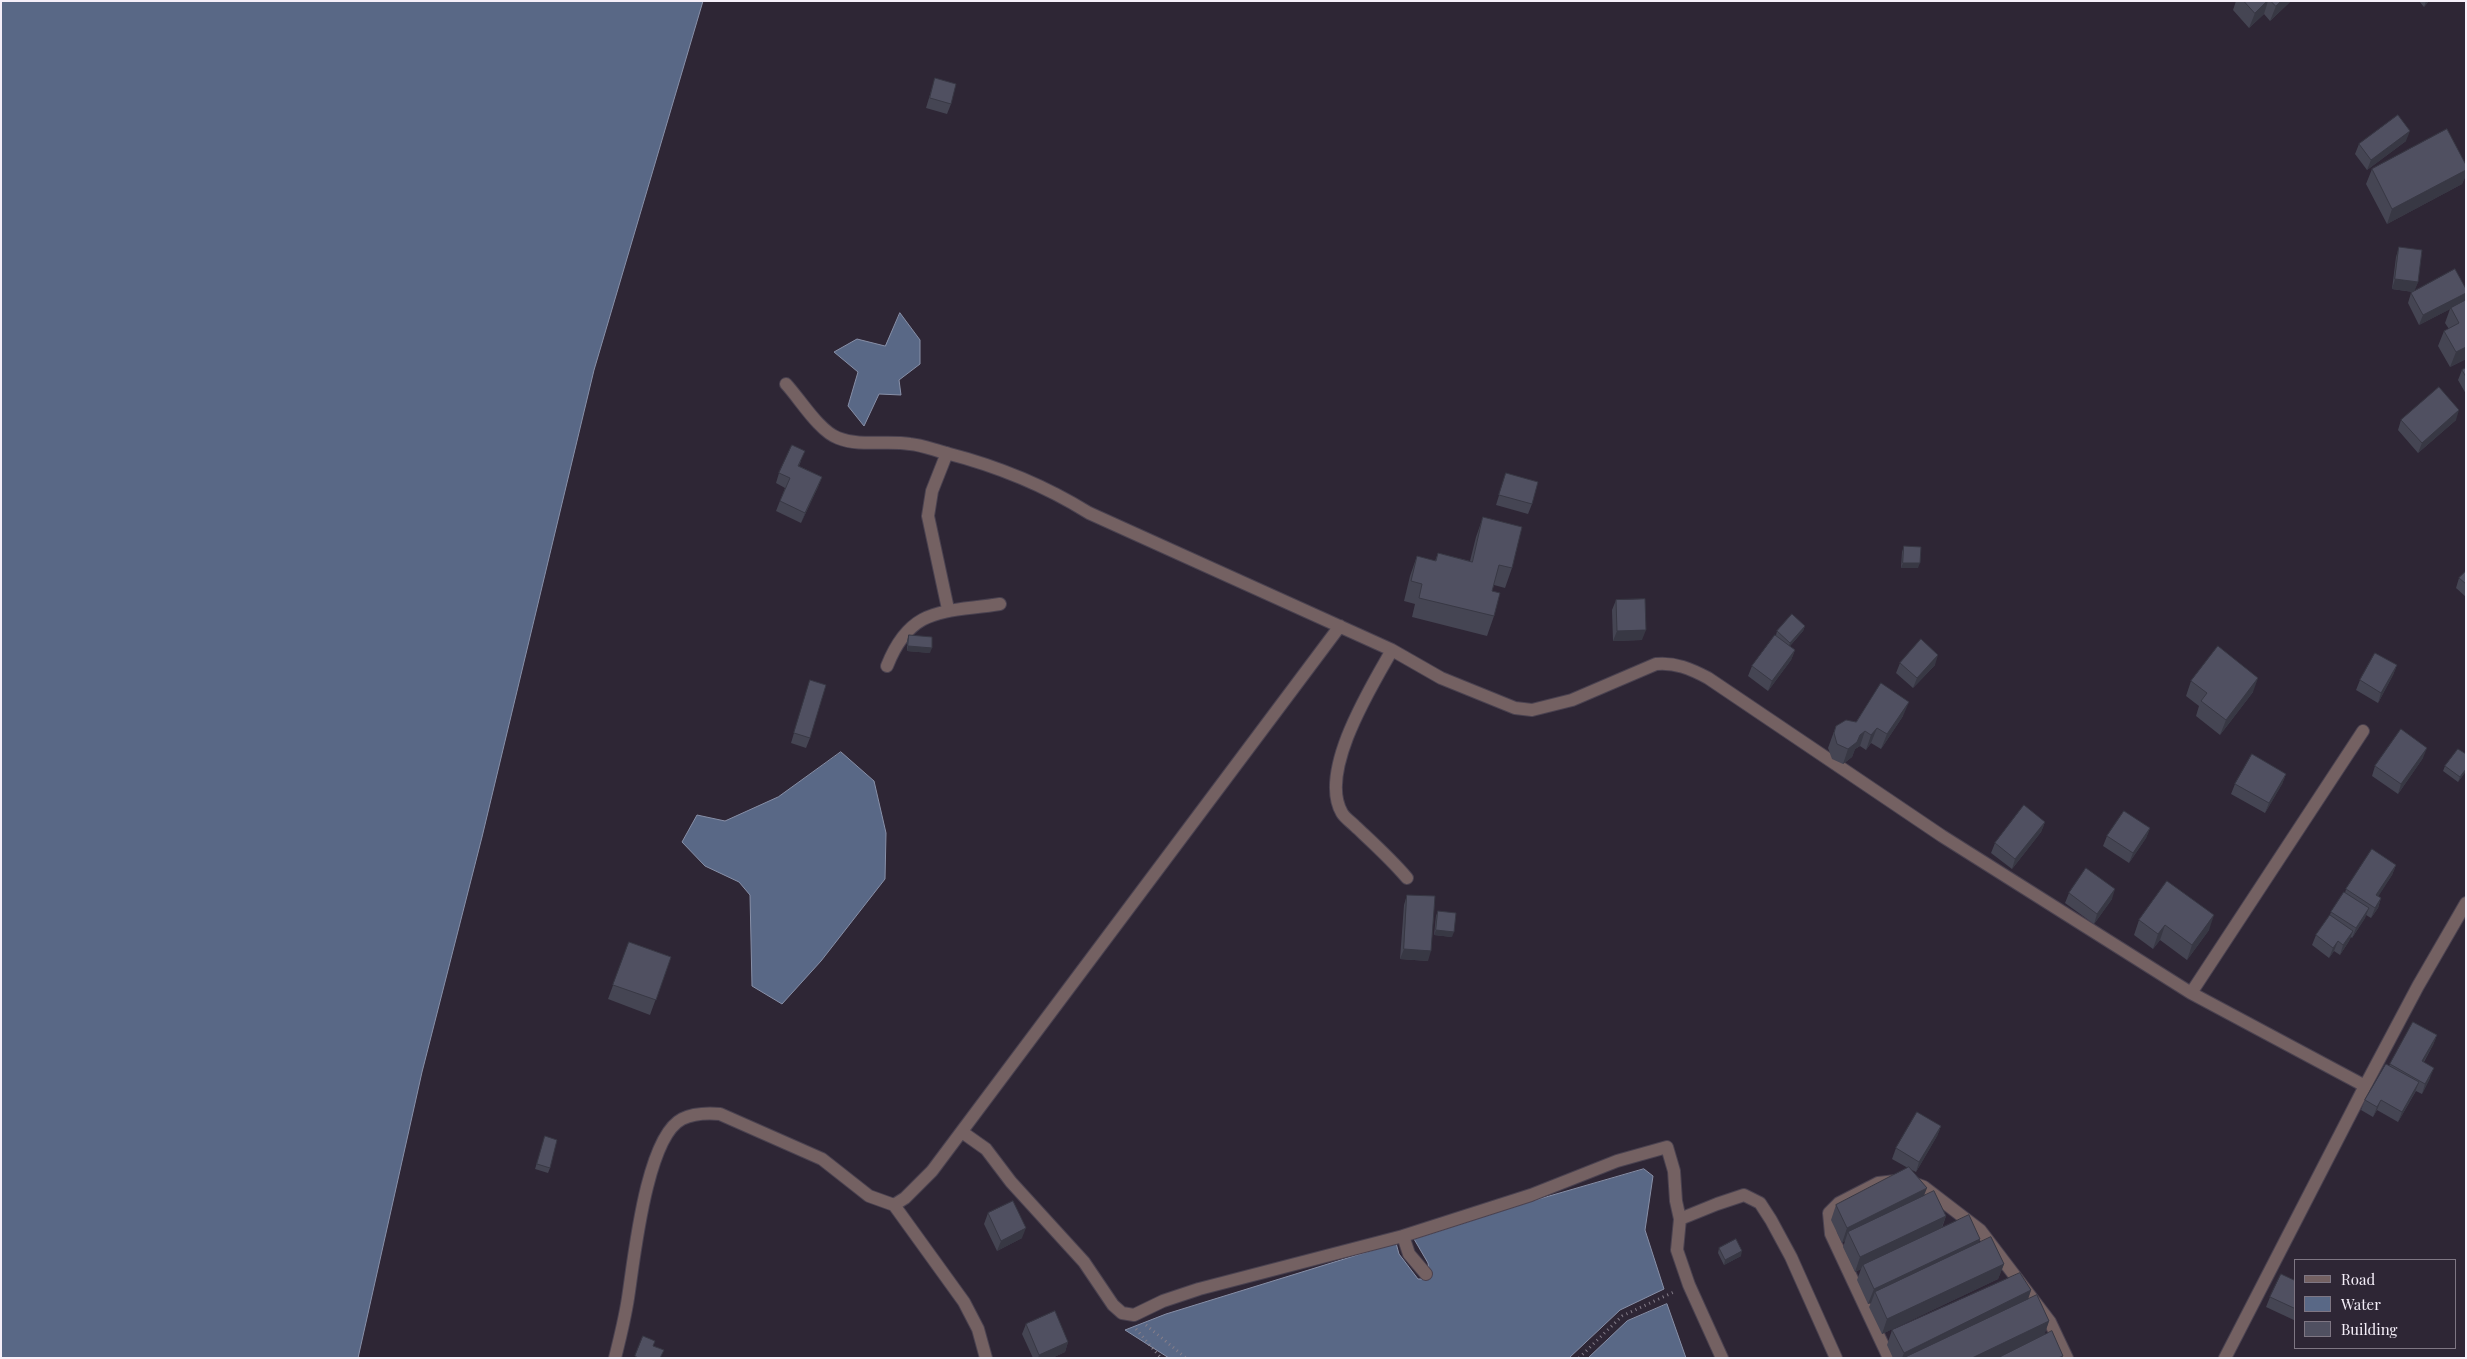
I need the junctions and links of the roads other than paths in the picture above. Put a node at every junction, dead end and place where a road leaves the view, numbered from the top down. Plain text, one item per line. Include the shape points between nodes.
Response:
1 (786, 384) dead end
2 (947, 453) junction
3 (1000, 604) dead end
4 (948, 609) junction
5 (1340, 626) junction
6 (1392, 650) junction
7 (887, 666) dead end
8 (2363, 731) dead end
9 (1407, 878) dead end
10 (2466, 903) edge
11 (2191, 994) junction
12 (2365, 1086) junction
13 (962, 1132) junction
14 (894, 1205) junction
15 (1680, 1220) junction
16 (1403, 1236) junction
17 (1426, 1274) dead end
18 (2057, 1334) junction
19 (2042, 1342) edge
20 (616, 1358) edge
21 (986, 1358) edge
22 (1722, 1358) edge
23 (1836, 1358) edge
24 (1889, 1358) edge
25 (2068, 1358) edge
26 (2225, 1358) edge

1 - 2 street via 817,424 837,438 909,444
2 - 4 street via 932,491 928,516
2 - 5 street via 985,463 1056,493 1089,513
3 - 4 street
4 - 7 street via 921,619 905,633 895,645
5 - 6 street
5 - 13 street
6 - 9 street via 1365,698 1343,748 1334,790 1342,814
6 - 11 street via 1441,678 1497,702 1532,710 1572,700 1621,681 1648,666 1666,663 1690,669 1942,836
8 - 11 street
10 - 12 street
11 - 12 street
12 - 26 street
13 - 14 street via 932,1171
13 - 16 street via 986,1149 1011,1182 1084,1262 1113,1305 1128,1314 1199,1289
14 - 20 street via 869,1196 822,1159 728,1117 704,1113 682,1119 663,1143 641,1208
14 - 21 street via 964,1302 978,1329
15 - 16 street via 1674,1171 1667,1147 1617,1161 1530,1195
15 - 22 street via 1677,1250
15 - 23 street via 1744,1195 1760,1203 1791,1257
16 - 17 street via 1409,1254
18 - 19 street
18 - 24 street via 2013,1282 1980,1230 1924,1187 1905,1180 1878,1183 1839,1203 1829,1213 1829,1222 1831,1234 1887,1341
18 - 25 street

